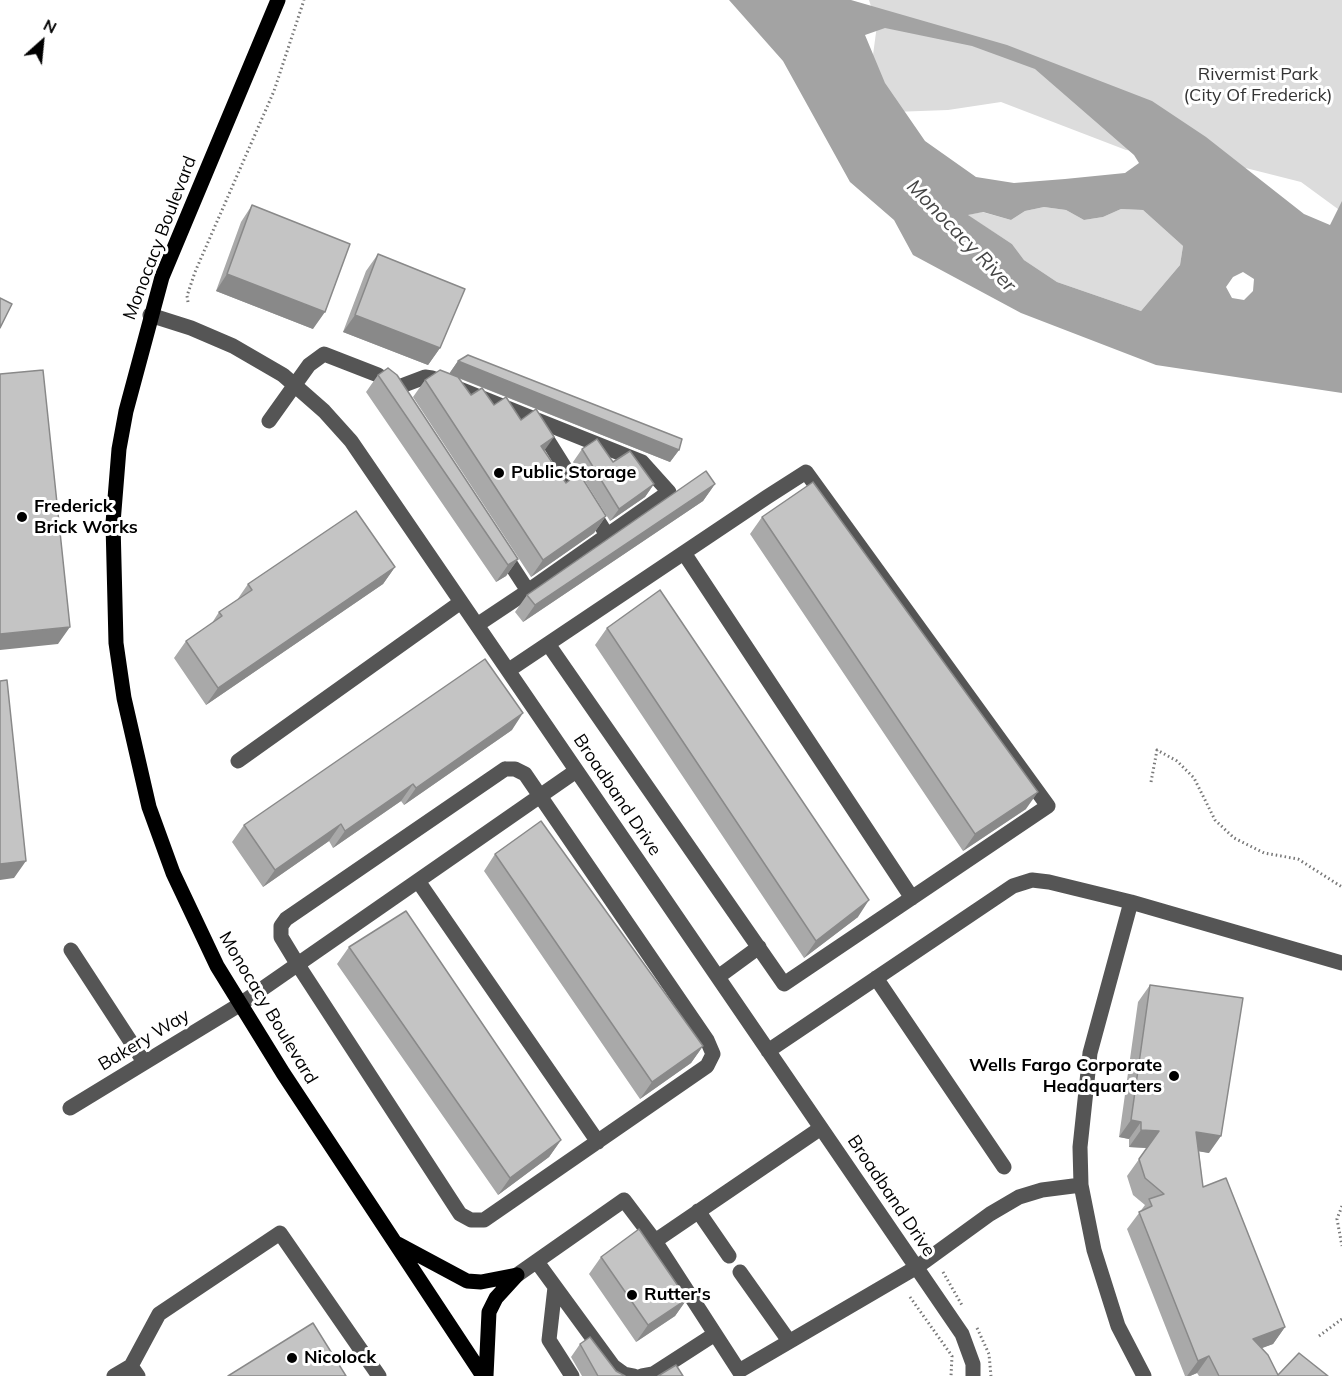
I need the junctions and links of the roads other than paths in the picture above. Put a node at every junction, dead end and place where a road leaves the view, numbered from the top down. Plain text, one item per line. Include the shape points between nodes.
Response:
1 (278, 0) edge
2 (150, 315) junction
3 (294, 384) junction
4 (535, 420) junction
5 (268, 421) dead end
6 (607, 535) junction
7 (496, 542) edge
8 (684, 554) junction
9 (528, 591) junction
10 (461, 602) junction
11 (477, 626) junction
12 (548, 644) junction
13 (509, 670) junction
14 (238, 761) dead end
15 (576, 771) junction
16 (540, 797) junction
17 (418, 881) junction
18 (912, 898) junction
19 (1131, 902) junction
20 (759, 947) junction
21 (71, 950) dead end
22 (1342, 963) edge
23 (298, 964) junction
24 (718, 977) junction
25 (876, 978) junction
26 (239, 1005) junction
27 (768, 1051) junction
28 (144, 1062) junction
29 (70, 1108) dead end
30 (821, 1128) junction
31 (598, 1142) junction
32 (1004, 1167) dead end
33 (1081, 1185) junction
34 (698, 1211) junction
35 (655, 1241) junction
36 (395, 1242) junction
37 (729, 1256) dead end
38 (537, 1262) junction
39 (917, 1267) junction
40 (740, 1272) dead end
41 (517, 1275) junction
42 (555, 1287) junction
43 (715, 1334) junction
44 (789, 1341) junction
45 (581, 1363) edge
46 (134, 1371) edge
47 (628, 1373) edge
48 (735, 1374) edge
49 (114, 1376) edge
50 (379, 1376) edge
51 (485, 1376) edge
52 (973, 1376) edge
53 (1144, 1376) edge

1 - 2 main road, Monocacy Boulevard via 181,229
2 - 3 street, Broadband Drive via 233,346
2 - 26 main road, Monocacy Boulevard via 119,449 113,523 116,643 123,698 149,807 192,916
3 - 4 street via 317,356 324,354 378,375 399,393 425,377 432,378
3 - 5 street
3 - 10 street, Broadband Drive via 351,441
4 - 6 street
4 - 6 street via 642,462 669,492
6 - 9 street
7 - 9 street
8 - 12 street
8 - 18 street
8 - 18 street via 806,472 1048,806
9 - 11 street
10 - 11 street, Broadband Drive
10 - 14 street
11 - 13 street, Broadband Drive
12 - 13 street
12 - 20 street
13 - 15 street, Broadband Drive
15 - 16 street, Bakery Way
15 - 24 street, Broadband Drive
16 - 17 street, Bakery Way
16 - 23 street via 525,774 505,769 286,919 281,937
16 - 31 street via 713,1054 707,1066
17 - 23 street, Bakery Way
17 - 31 street
18 - 20 street via 784,984
19 - 22 street
19 - 25 street via 1032,880 1013,886
19 - 33 street via 1090,1053 1080,1147
20 - 24 street
21 - 28 street
23 - 26 street, Bakery Way
23 - 31 street via 465,1217 484,1220
24 - 27 street, Broadband Drive
25 - 27 street
25 - 32 street
26 - 28 street, Bakery Way
26 - 36 main road, Monocacy Boulevard
27 - 30 street, Broadband Drive
28 - 29 street, Bakery Way
30 - 34 street
30 - 39 street, Broadband Drive
33 - 39 street via 1020,1197
33 - 53 street via 1094,1250 1118,1326
34 - 35 street
34 - 37 street
35 - 38 street via 624,1200
35 - 43 street
36 - 41 main road via 467,1281
36 - 51 main road, Monocacy Boulevard
38 - 41 street
38 - 42 street
39 - 44 street
39 - 52 street, Broadband Drive via 962,1334 973,1364
40 - 44 street
41 - 51 main road via 489,1312
42 - 45 street
42 - 45 street via 549,1340
43 - 47 street
43 - 48 street
44 - 48 street
45 - 47 street
46 - 49 street
46 - 50 street via 159,1314 280,1233

